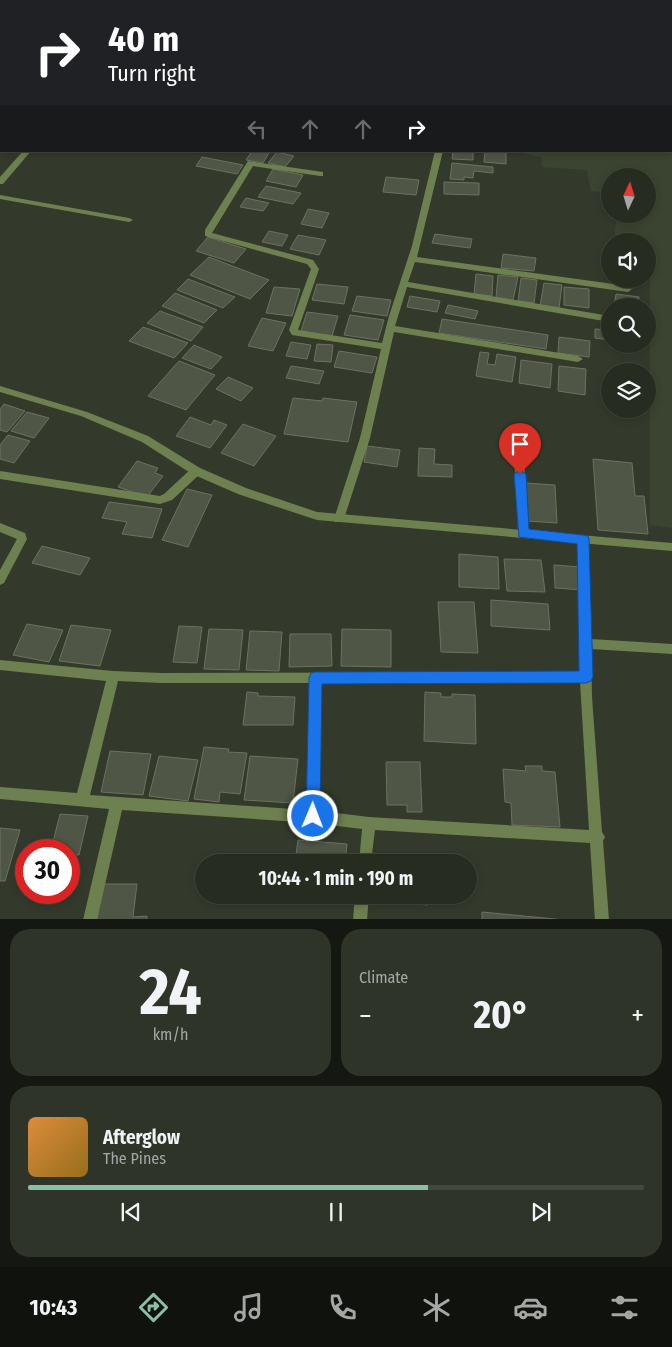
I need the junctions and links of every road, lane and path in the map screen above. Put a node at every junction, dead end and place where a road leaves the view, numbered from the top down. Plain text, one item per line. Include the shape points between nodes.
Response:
1 (27, 152) edge
2 (439, 152) edge
3 (320, 174) dead end
4 (0, 182) edge
5 (0, 197) edge
6 (129, 220) dead end
7 (411, 259) junction
8 (403, 284) junction
9 (628, 289) dead end
10 (601, 317) edge
11 (390, 328) junction
12 (386, 348) junction
13 (578, 359) dead end
14 (0, 389) edge
15 (519, 454) dead end
16 (196, 470) junction
17 (0, 475) edge
18 (339, 519) junction
19 (0, 527) edge
20 (524, 534) junction
21 (583, 539) junction
22 (672, 547) edge
23 (0, 580) edge
24 (585, 644) junction
25 (672, 649) edge
26 (0, 665) edge
27 (112, 676) junction
28 (586, 677) junction
29 (315, 678) junction
30 (0, 793) edge
31 (82, 800) junction
32 (116, 804) junction
33 (313, 816) junction
34 (368, 823) junction
35 (598, 837) junction
36 (366, 854) edge
37 (361, 904) edge
38 (90, 919) edge
39 (360, 919) edge
40 (602, 919) edge

1 - 4 street
2 - 7 street
3 - 12 street via 251,163 208,234 313,264 315,269 298,313 295,333
5 - 6 street
7 - 8 street
7 - 9 street
8 - 10 street
8 - 11 street
11 - 12 street
11 - 13 street
12 - 18 street via 365,438
14 - 16 street via 84,414 145,438
15 - 20 street
16 - 17 street via 168,497 160,500
16 - 18 street via 242,491 317,516
18 - 20 street
19 - 23 street via 22,539
20 - 21 street
21 - 22 street
21 - 24 street
24 - 25 street
24 - 28 street
26 - 27 street
27 - 29 street
27 - 31 street
28 - 29 street
28 - 35 street
29 - 33 street
30 - 31 street
31 - 32 street
32 - 33 street
32 - 38 street
33 - 34 street
34 - 35 street
34 - 36 street
35 - 40 street
37 - 39 street

